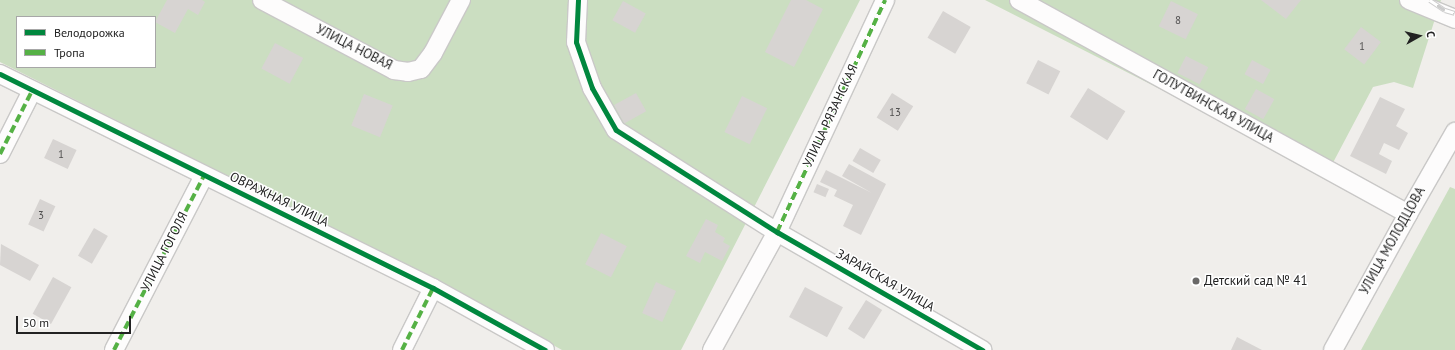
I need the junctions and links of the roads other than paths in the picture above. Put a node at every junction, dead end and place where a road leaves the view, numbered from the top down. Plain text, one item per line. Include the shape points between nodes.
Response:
1 (262, 0) edge
2 (461, 0) edge
3 (578, 0) edge
4 (885, 0) edge
5 (1019, 0) edge
6 (1409, 0) edge
7 (1455, 19) edge
8 (0, 74) edge
9 (32, 91) junction
10 (1455, 132) edge
11 (0, 154) edge
12 (204, 176) junction
13 (1408, 214) junction
14 (776, 232) junction
15 (433, 288) junction
16 (114, 350) edge
17 (402, 350) edge
18 (545, 350) edge
19 (712, 350) edge
20 (982, 350) edge
21 (1333, 350) edge

1 - 2 street, УЛИЦА НОВАЯ via 394,70 408,72 421,69 433,53
3 - 14 street, ЗАРАЙСКАЯ УЛИЦА via 576,42 592,88 616,130
4 - 14 street, УЛИЦА РЯЗАНСКАЯ
5 - 13 street, ГОЛУТВИНСКАЯ УЛИЦА
6 - 7 street
8 - 9 street, ОВРАЖНАЯ УЛИЦА
9 - 11 street
9 - 12 street, ОВРАЖНАЯ УЛИЦА
10 - 13 street, УЛИЦА МОЛОДЦОВА
12 - 15 street, ОВРАЖНАЯ УЛИЦА
12 - 16 street, УЛИЦА ГОГОЛЯ
13 - 21 street, УЛИЦА МОЛОДЦОВА
14 - 19 street, УЛИЦА РЯЗАНСКАЯ
14 - 20 street, ЗАРАЙСКАЯ УЛИЦА
15 - 17 street
15 - 18 street, ОВРАЖНАЯ УЛИЦА

